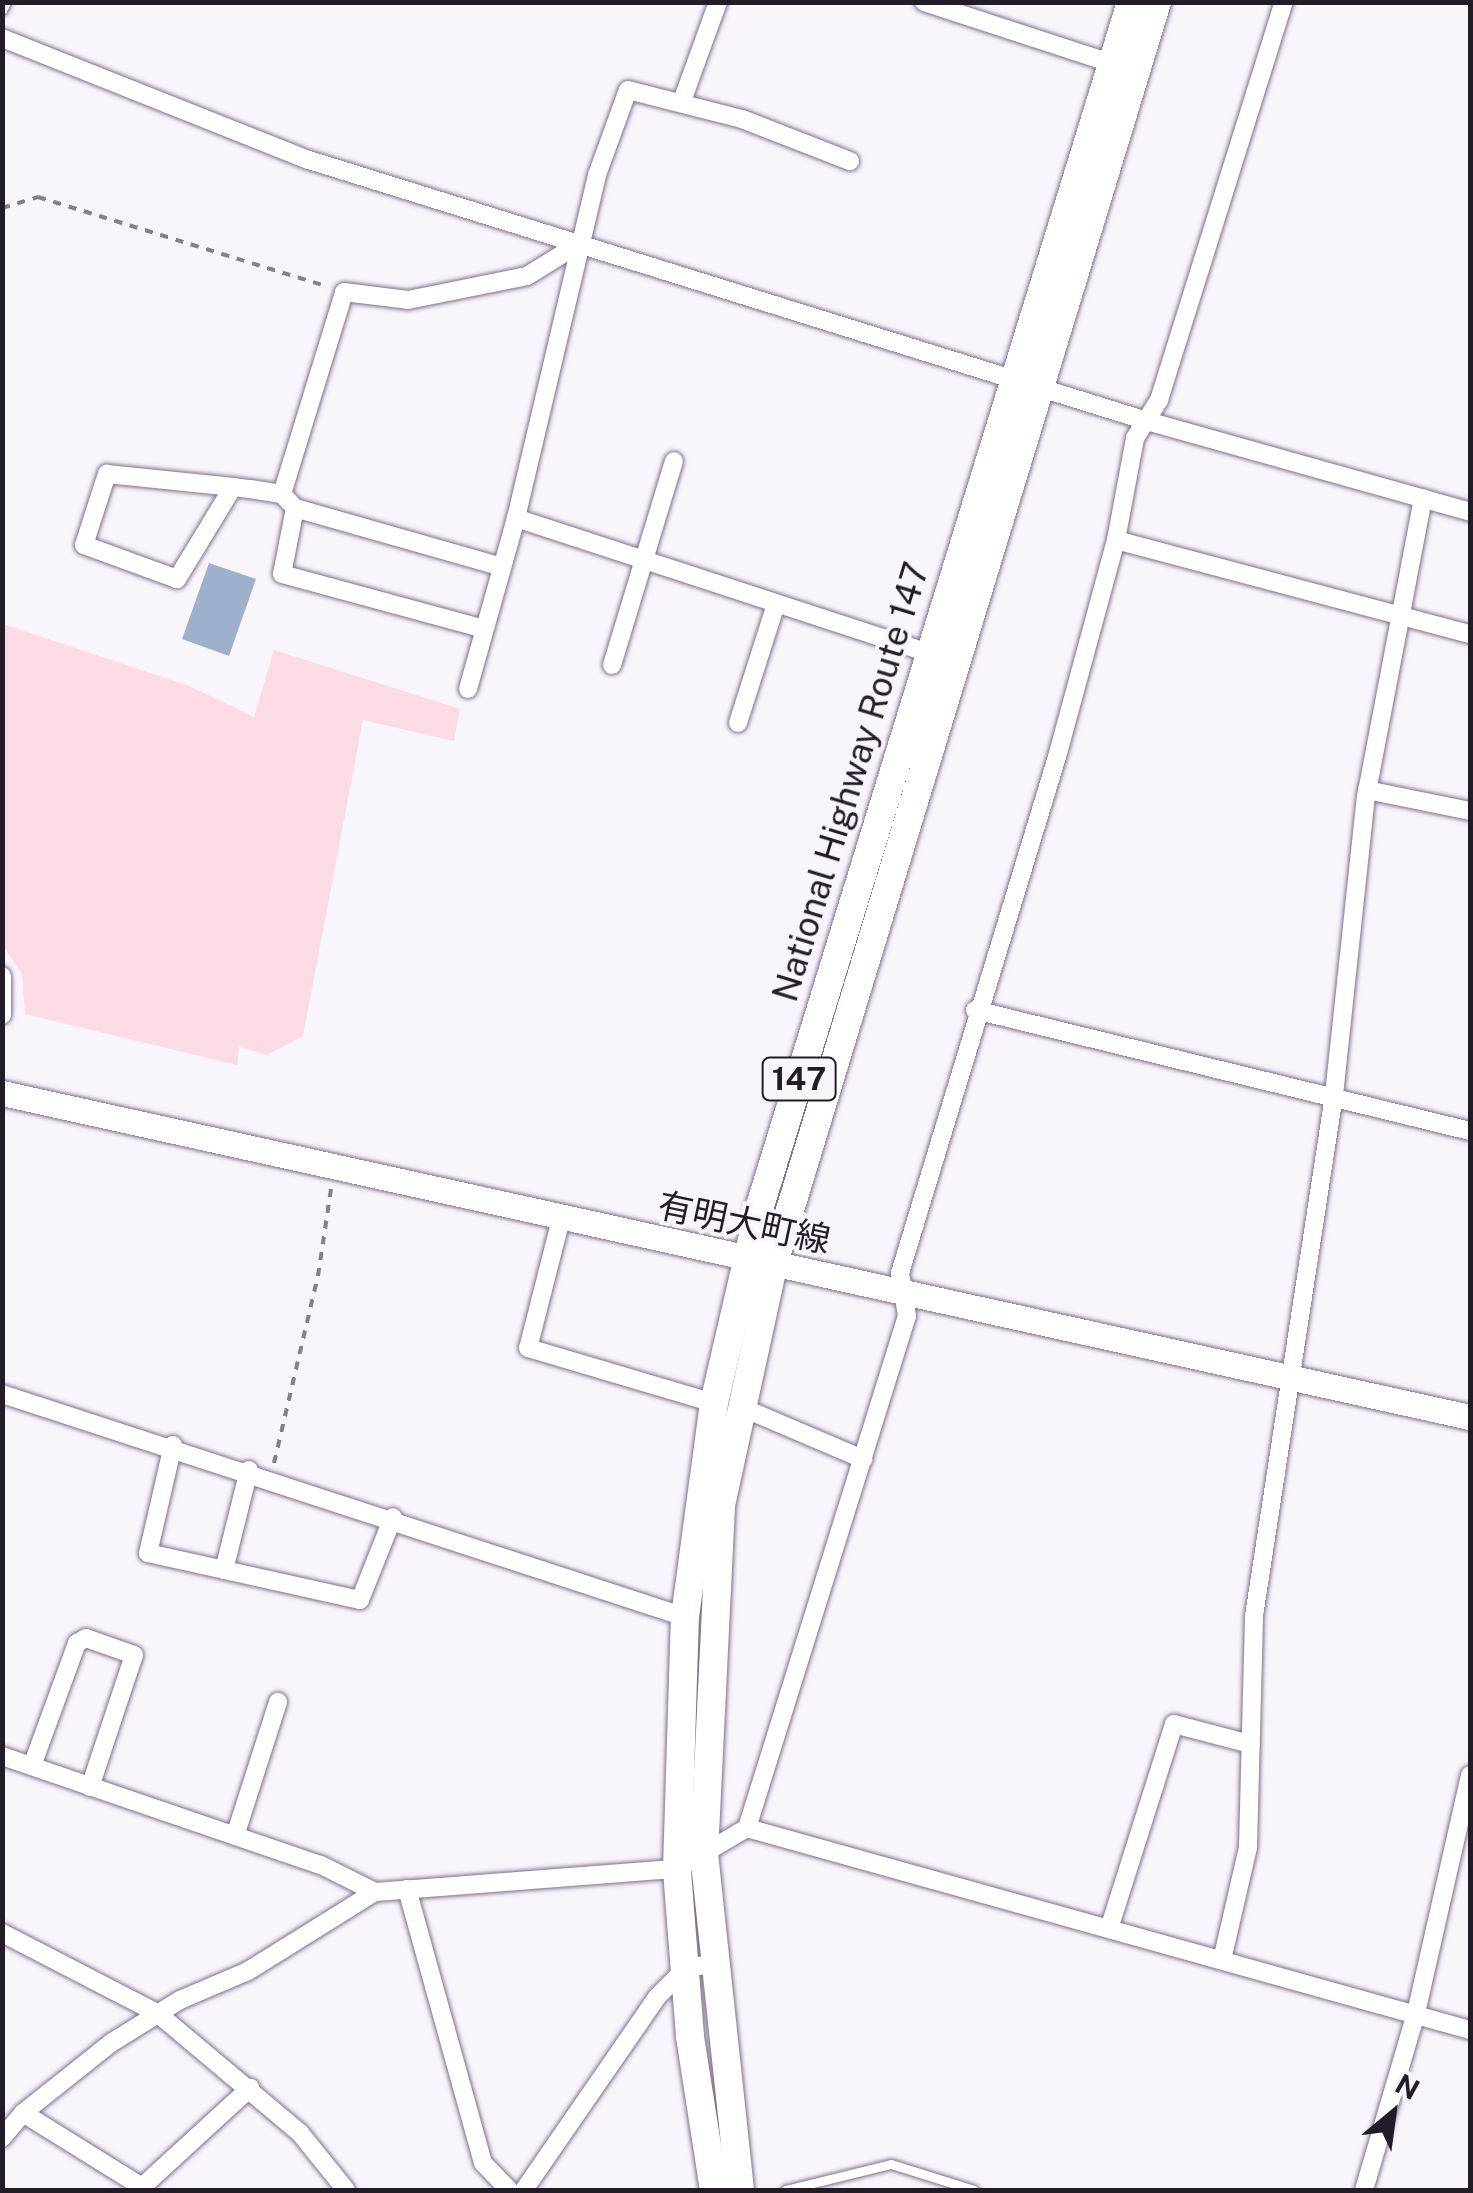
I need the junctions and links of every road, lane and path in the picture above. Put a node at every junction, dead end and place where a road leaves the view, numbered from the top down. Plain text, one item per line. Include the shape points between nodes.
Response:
1 (6, 2) edge
2 (718, 2) edge
3 (924, 2) edge
4 (1130, 2) edge
5 (1157, 2) edge
6 (1284, 2) edge
7 (2, 10) edge
8 (2, 38) edge
9 (1111, 63) junction
10 (682, 101) junction
11 (850, 161) dead end
12 (2, 208) edge
13 (582, 242) junction
14 (344, 292) junction
15 (1026, 383) junction
16 (1147, 421) junction
17 (674, 461) dead end
18 (232, 487) junction
19 (1423, 498) junction
20 (289, 501) junction
21 (1470, 512) edge
22 (516, 518) junction
23 (1116, 540) junction
24 (642, 561) junction
25 (502, 567) junction
26 (776, 604) junction
27 (1397, 615) junction
28 (484, 628) junction
29 (1470, 634) edge
30 (942, 658) junction
31 (612, 664) dead end
32 (468, 688) dead end
33 (738, 723) dead end
34 (1367, 790) junction
35 (1470, 811) edge
36 (2, 976) edge
37 (975, 1010) junction
38 (2, 1015) edge
39 (2, 1093) edge
40 (1334, 1096) junction
41 (1470, 1131) edge
42 (334, 1168) junction
43 (561, 1219) junction
44 (744, 1259) junction
45 (773, 1266) junction
46 (903, 1294) junction
47 (1288, 1380) junction
48 (2, 1394) edge
49 (727, 1405) junction
50 (1470, 1417) edge
51 (172, 1445) junction
52 (863, 1459) junction
53 (249, 1470) junction
54 (270, 1477) junction
55 (393, 1518) junction
56 (224, 1570) junction
57 (685, 1617) junction
58 (278, 1702) dead end
59 (1250, 1744) junction
60 (2, 1756) edge
61 (32, 1766) junction
62 (1470, 1775) edge
63 (90, 1786) junction
64 (747, 1828) junction
65 (235, 1836) junction
66 (704, 1854) junction
67 (677, 1869) junction
68 (407, 1889) junction
69 (375, 1892) junction
70 (1108, 1928) junction
71 (2, 1933) edge
72 (1222, 1960) junction
73 (698, 1966) junction
74 (158, 2012) junction
75 (1416, 2013) junction
76 (1470, 2030) edge
77 (250, 2088) junction
78 (24, 2113) junction
79 (2, 2138) edge
80 (141, 2189) edge
81 (346, 2190) edge
82 (510, 2190) edge
83 (524, 2190) edge
84 (714, 2190) edge
85 (740, 2190) edge
86 (786, 2190) edge
87 (974, 2190) edge
88 (1364, 2190) edge

1 - 7 lane
2 - 10 street
3 - 9 street
4 - 9 highway, National Highway Route 147 / 147
5 - 15 highway, National Highway Route 147 / 147
6 - 16 street
8 - 13 street via 309,160
9 - 15 highway, National Highway Route 147 / 147
10 - 11 street
10 - 13 street via 628,90 596,175
12 - 14 path via 38,197
13 - 14 street via 527,276 408,300
13 - 15 street
13 - 22 street
14 - 20 street
15 - 16 street
15 - 30 highway, National Highway Route 147 / 147
16 - 19 street
16 - 23 street via 1135,438
17 - 24 street
18 - 18 street via 106,474 84,545 177,579
18 - 20 street
19 - 21 street
19 - 27 street
20 - 25 street
20 - 28 street via 282,574
22 - 24 street
22 - 25 street
23 - 27 street
23 - 37 street via 1057,756
24 - 26 street
24 - 31 street
25 - 28 street
26 - 30 street
26 - 33 street
27 - 29 street
27 - 34 street
28 - 32 street
30 - 44 highway, National Highway Route 147 / 147
30 - 45 highway, National Highway Route 147 / 147
34 - 35 street
34 - 40 street
36 - 38 street
37 - 40 street
37 - 46 street via 900,1273
39 - 42 main road, 有明大町線
40 - 41 street
40 - 47 street
42 - 43 main road, 有明大町線
42 - 54 path via 318,1276
43 - 44 main road, 有明大町線
43 - 49 street via 528,1348
44 - 45 main road, 有明大町線
44 - 49 highway, National Highway Route 147 / 147
45 - 46 main road, 有明大町線
45 - 49 highway, National Highway Route 147 / 147
46 - 47 main road, 有明大町線
46 - 52 street via 907,1316
47 - 50 main road, 有明大町線
47 - 59 street via 1254,1616
48 - 51 street
49 - 52 street
49 - 57 highway, National Highway Route 147 / 147
49 - 66 highway, National Highway Route 147 / 147 via 710,1620
51 - 53 street
51 - 56 street via 148,1552
52 - 64 street
53 - 54 street
53 - 56 street
54 - 55 street
55 - 56 street via 360,1600
55 - 57 street
57 - 67 highway, National Highway Route 147 / 147
58 - 65 street
59 - 70 street via 1174,1724
59 - 72 street via 1248,1846
60 - 61 street
61 - 63 street
61 - 63 street via 78,1643 86,1638 134,1656
62 - 75 street
63 - 65 street
64 - 66 street
64 - 70 street
65 - 69 street via 321,1864
66 - 67 street
66 - 73 highway, National Highway Route 147 / 147
67 - 68 street
67 - 73 highway, National Highway Route 147 / 147
68 - 69 street
68 - 82 street via 483,2163
69 - 74 street via 248,1971
70 - 72 street
71 - 74 street
72 - 75 street
73 - 83 street via 656,1997
73 - 84 highway, National Highway Route 147 / 147
73 - 85 highway, National Highway Route 147 / 147
74 - 77 street
74 - 78 street
75 - 76 street
75 - 88 street
77 - 80 street
77 - 81 street via 300,2133
78 - 79 street
78 - 80 street
86 - 87 lane via 891,2164

